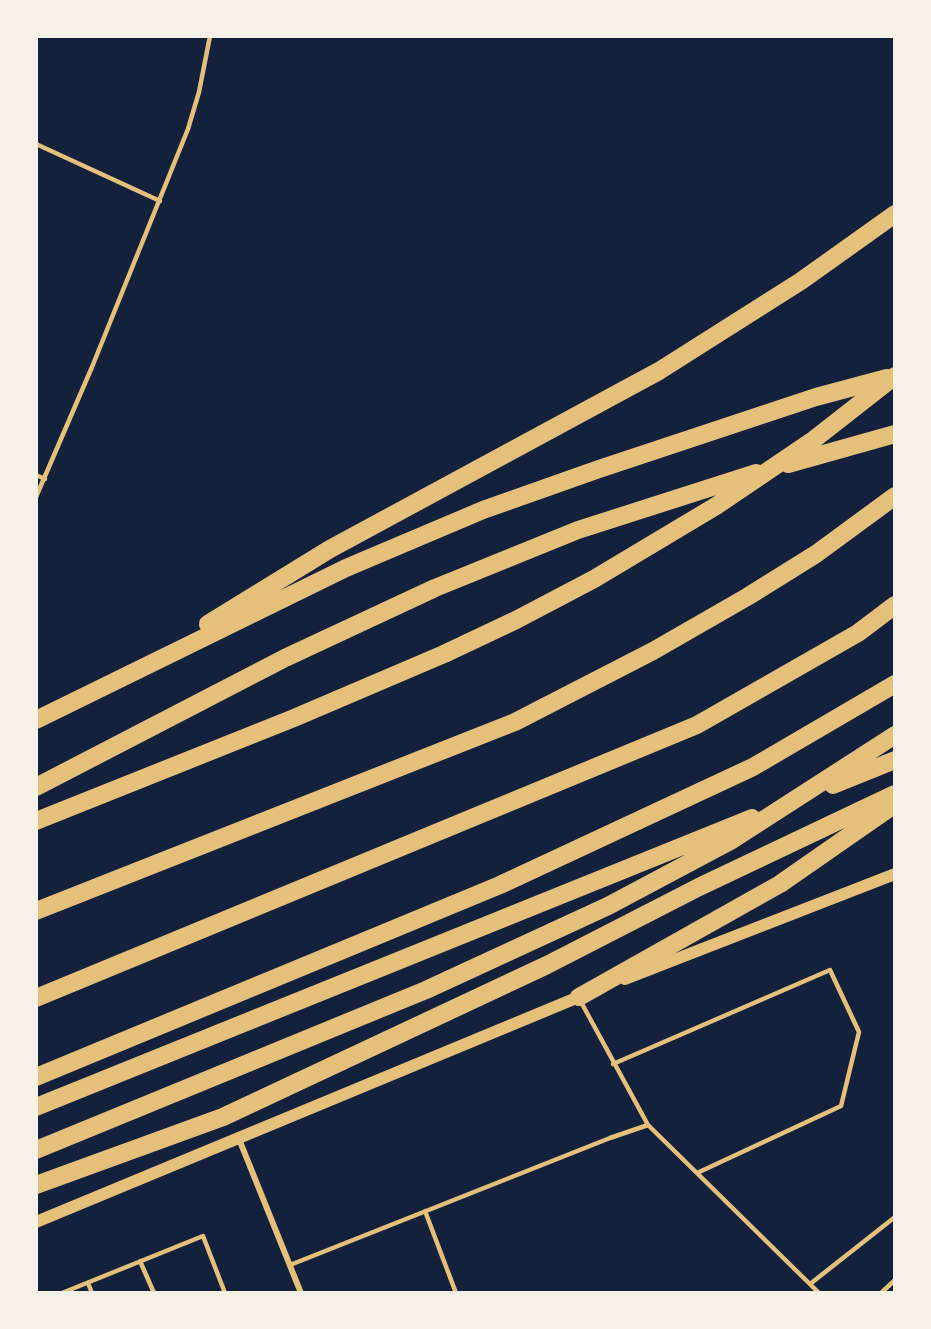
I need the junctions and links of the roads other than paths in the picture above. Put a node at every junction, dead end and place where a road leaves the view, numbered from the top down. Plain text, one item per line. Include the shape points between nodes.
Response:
1 (210, 36) edge
2 (36, 144) edge
3 (160, 201) junction
4 (895, 214) edge
5 (895, 376) edge
6 (895, 434) edge
7 (36, 475) edge
8 (45, 479) junction
9 (895, 496) edge
10 (36, 497) edge
11 (895, 605) edge
12 (122, 677) junction
13 (895, 684) edge
14 (36, 720) edge
15 (895, 735) edge
16 (895, 760) edge
17 (36, 787) edge
18 (895, 794) edge
19 (895, 804) edge
20 (36, 821) edge
21 (895, 874) edge
22 (36, 911) edge
23 (579, 997) junction
24 (36, 999) edge
25 (614, 1064) junction
26 (36, 1077) edge
27 (36, 1107) edge
28 (648, 1125) junction
29 (239, 1139) junction
30 (36, 1150) edge
31 (697, 1173) junction
32 (36, 1185) edge
33 (425, 1211) junction
34 (895, 1217) edge
35 (36, 1222) edge
36 (140, 1261) junction
37 (290, 1265) junction
38 (895, 1280) edge
39 (88, 1283) junction
40 (810, 1284) junction
41 (62, 1293) edge
42 (92, 1293) edge
43 (154, 1293) edge
44 (225, 1293) edge
45 (301, 1293) edge
46 (456, 1293) edge
47 (819, 1293) edge
48 (881, 1293) edge

1 - 3 lane via 194,113
2 - 3 lane
3 - 8 lane
4 - 12 highway via 801,281 659,371 330,549
5 - 12 highway via 816,397 483,510 346,568
5 - 20 highway via 812,441 716,506 594,579 516,620 294,718
6 - 17 highway via 731,480 579,530 435,588 285,658
7 - 8 lane
8 - 10 lane
9 - 22 highway via 816,554 747,597 653,651 514,722
11 - 24 highway via 858,633 697,725
12 - 14 highway
13 - 26 highway via 753,767 511,880
15 - 30 highway via 732,840 608,906 426,990
16 - 27 highway
18 - 32 highway via 547,965 223,1117
19 - 23 highway via 780,884
21 - 23 main road
23 - 25 lane
23 - 29 main road
25 - 28 lane
25 - 31 lane via 830,970 859,1032 841,1106
28 - 31 lane
28 - 33 lane
29 - 35 main road
29 - 37 street
31 - 40 lane
33 - 37 lane
33 - 46 lane
34 - 40 lane
36 - 39 lane
36 - 43 lane
36 - 44 lane via 203,1236
37 - 45 street
38 - 48 lane
39 - 41 lane
39 - 42 lane
40 - 47 lane

